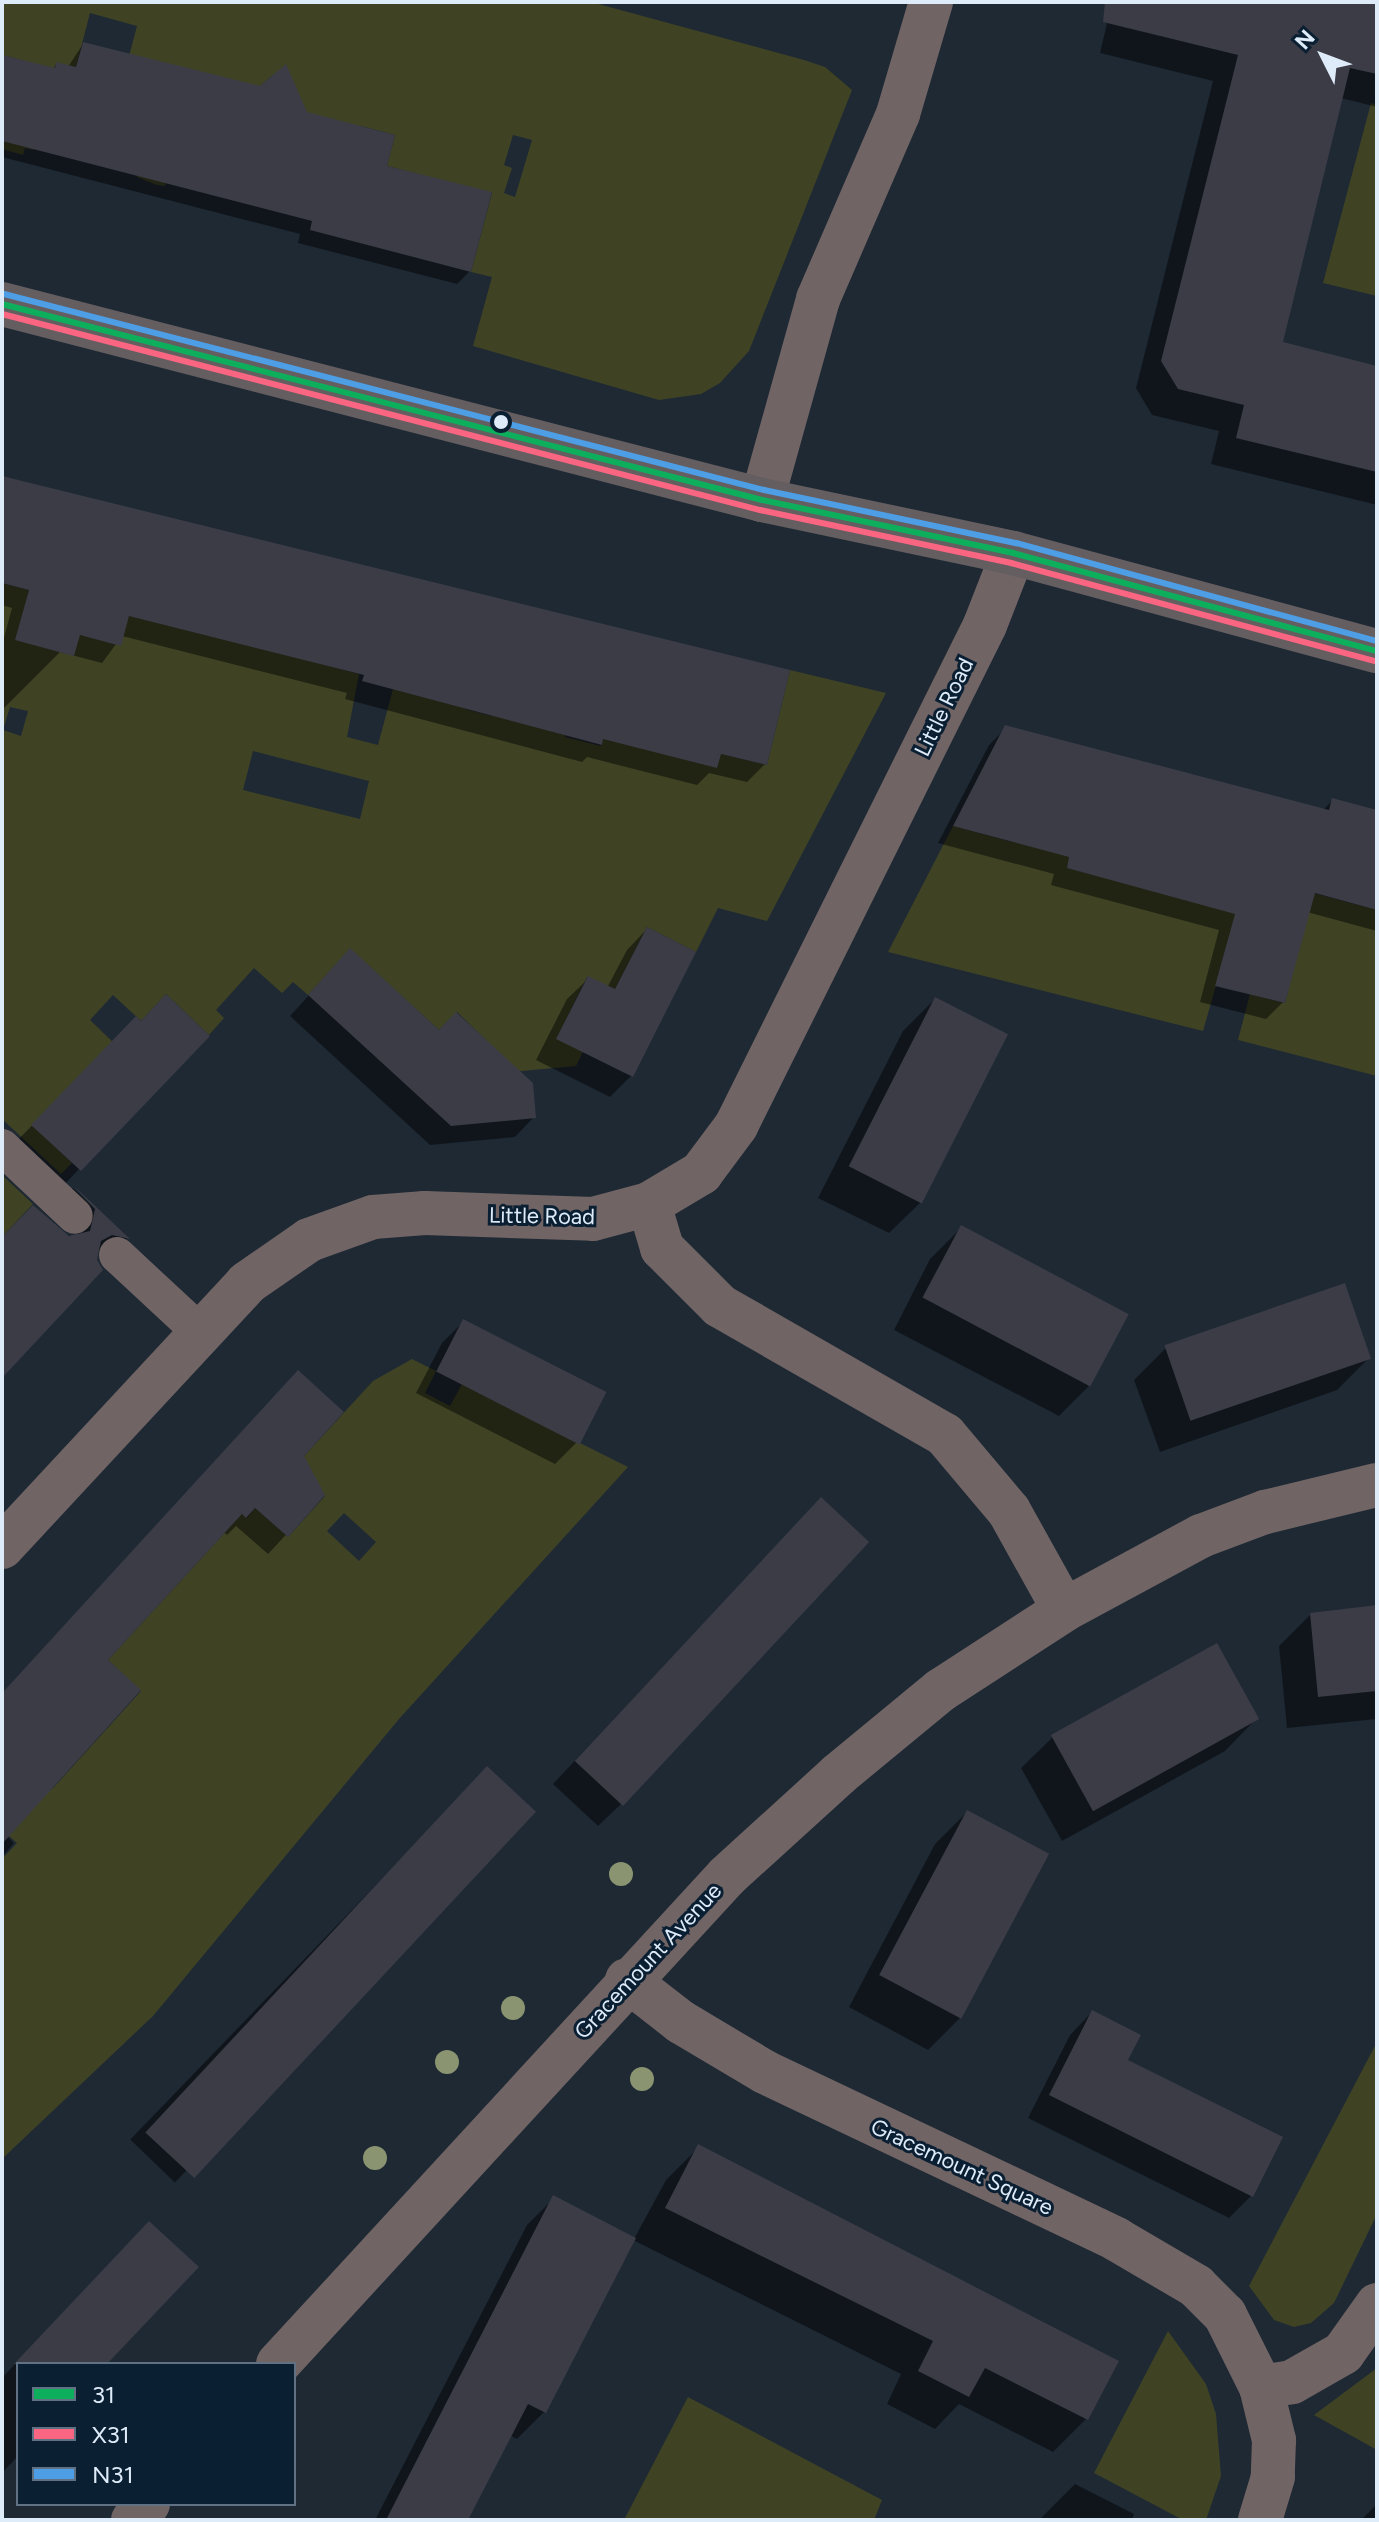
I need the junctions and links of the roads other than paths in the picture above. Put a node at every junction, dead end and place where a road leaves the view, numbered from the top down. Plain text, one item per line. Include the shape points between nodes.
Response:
1 (931, 2) edge
2 (2, 304) edge
3 (762, 500) junction
4 (1013, 553) junction
5 (1377, 651) edge
6 (2, 1147) edge
7 (649, 1204) junction
8 (75, 1216) dead end
9 (117, 1255) dead end
10 (201, 1333) junction
11 (1377, 1485) edge
12 (2, 1547) edge
13 (1064, 1610) junction
14 (627, 1980) junction
15 (1377, 2305) edge
16 (280, 2362) edge
17 (1261, 2387) junction
18 (1260, 2520) edge

1 - 3 street via 898,114 818,299
2 - 3 street
3 - 4 street
4 - 5 street
4 - 7 street, Little Road via 985,625 736,1126 701,1173
6 - 8 lane
7 - 10 street, Little Road via 593,1219 425,1213 373,1217 309,1240 277,1259
7 - 13 street via 662,1248 720,1306 945,1435 1009,1511
9 - 10 lane
10 - 12 street, Little Road
11 - 13 street, Gracemount Avenue via 1265,1512 1201,1536
13 - 14 street, Gracemount Avenue via 941,1690 839,1774 727,1876
14 - 16 street, Gracemount Avenue
14 - 17 street, Gracemount Square via 681,2022 765,2072 1116,2239 1196,2286 1225,2315
15 - 17 street via 1343,2353 1292,2382
17 - 18 street, Gracemount Square via 1274,2440 1273,2477

